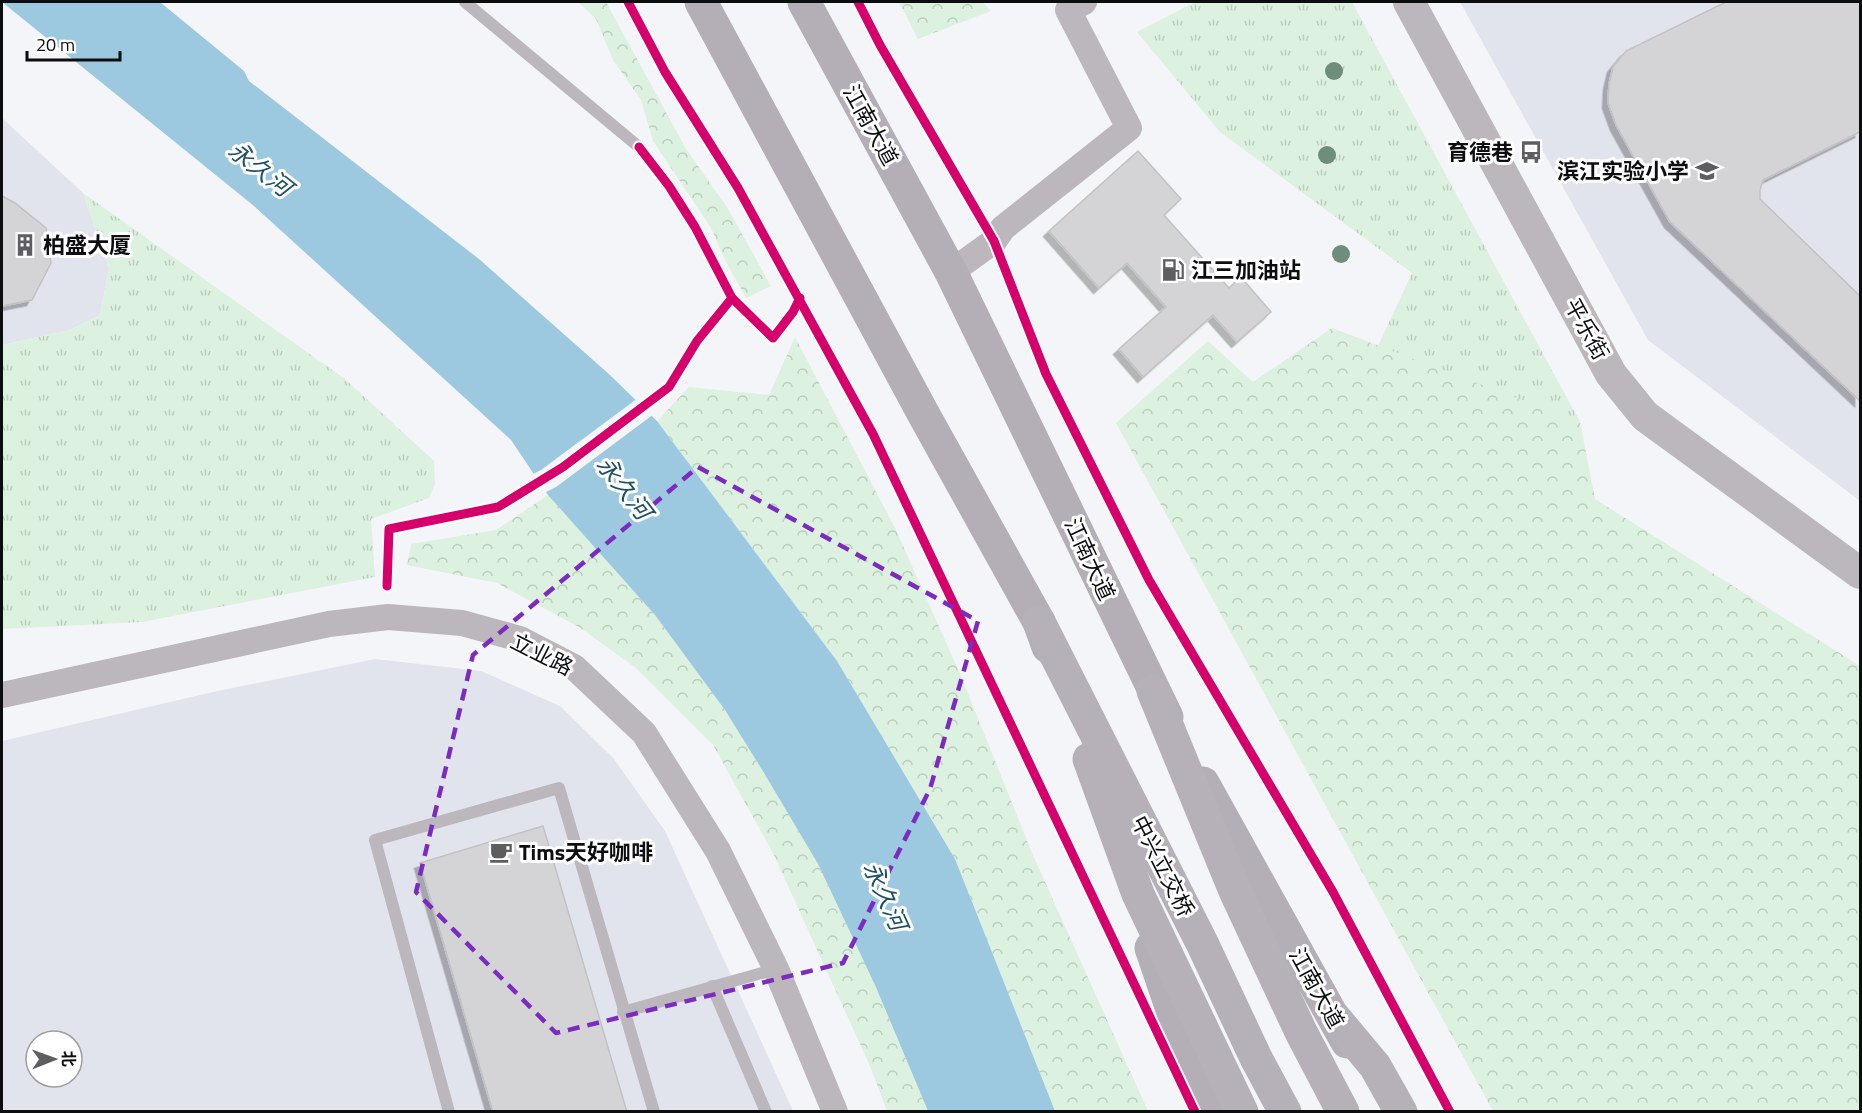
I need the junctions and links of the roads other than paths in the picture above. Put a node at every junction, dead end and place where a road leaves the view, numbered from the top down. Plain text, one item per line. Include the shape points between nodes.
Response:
1 (465, 2) edge
2 (701, 2) edge
3 (804, 2) edge
4 (1084, 2) edge
5 (1409, 2) edge
6 (639, 147) dead end
7 (951, 272) junction
8 (1860, 573) edge
9 (1040, 622) junction
10 (1153, 691) junction
11 (2, 695) edge
12 (776, 969) junction
13 (712, 986) junction
14 (623, 1012) junction
15 (1334, 1017) junction
16 (449, 1112) edge
17 (654, 1112) edge
18 (766, 1112) edge
19 (835, 1112) edge
20 (1218, 1112) edge
21 (1242, 1112) edge
22 (1285, 1112) edge
23 (1343, 1112) edge
24 (1384, 1112) edge
25 (1401, 1112) edge

1 - 6 lane
2 - 9 main road
3 - 7 main road, 江南大道
4 - 7 street via 1068,10 1129,128
5 - 8 street, 平乐街 via 1611,374 1645,416
7 - 10 main road, 江南大道
9 - 20 main road via 1180,1033
9 - 21 highway via 1138,894
9 - 22 highway, 中兴立交桥
10 - 15 main road, 江南大道
10 - 23 highway via 1235,891
11 - 12 street, 立业路 via 329,624 388,617 462,623 520,639 574,667 644,733 718,851
12 - 13 lane
12 - 19 street, 立业路
13 - 14 lane
13 - 18 lane
14 - 16 lane via 559,788 375,840
14 - 17 lane
15 - 24 main road, 江南大道
15 - 25 highway via 1375,1066

